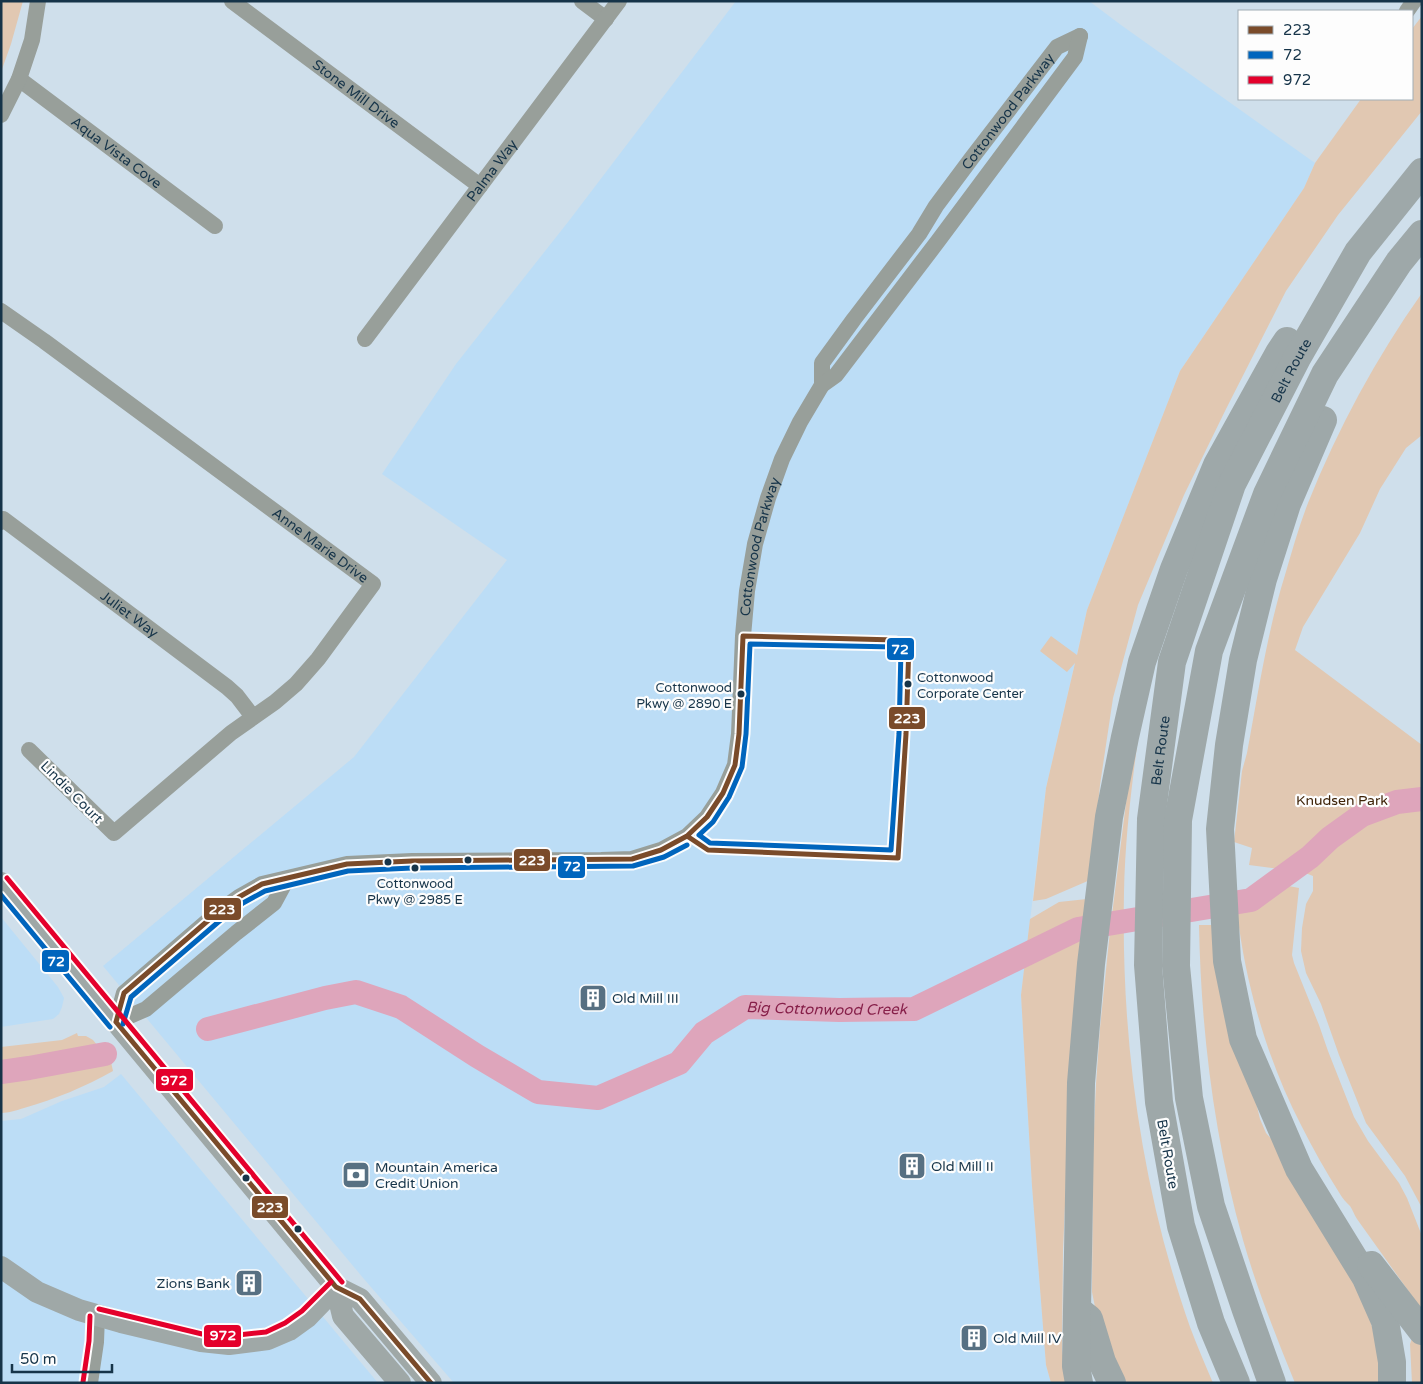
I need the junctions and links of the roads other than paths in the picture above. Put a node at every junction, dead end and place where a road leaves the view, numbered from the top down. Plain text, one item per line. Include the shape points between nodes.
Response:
1 (38, 1) edge
2 (232, 1) edge
3 (582, 1) edge
4 (619, 1) edge
5 (606, 19) junction
6 (19, 79) junction
7 (1, 115) edge
8 (1422, 172) edge
9 (480, 186) junction
10 (215, 226) dead end
11 (1422, 234) edge
12 (1358, 252) junction
13 (1422, 254) edge
14 (1, 310) edge
15 (365, 339) dead end
16 (822, 384) junction
17 (1, 522) edge
18 (253, 717) junction
19 (29, 750) dead end
20 (114, 833) joint
21 (287, 879) junction
22 (1, 883) edge
23 (116, 1022) junction
24 (1299, 1169) junction
25 (1, 1268) edge
26 (336, 1287) junction
27 (1078, 1310) junction
28 (97, 1316) junction
29 (1422, 1331) edge
30 (90, 1383) edge
31 (400, 1383) edge
32 (431, 1383) edge
33 (1079, 1383) edge
34 (1112, 1383) edge
35 (1236, 1383) edge
36 (1272, 1383) edge
37 (1392, 1383) edge

1 - 6 street via 32,40
2 - 9 street, Stone Mill Drive
3 - 5 street
4 - 5 street, Palma Way
5 - 9 street, Palma Way
6 - 7 street
6 - 10 street, Aqua Vista Cove
8 - 12 highway, Belt Route
9 - 15 street, Palma Way
11 - 36 highway, Belt Route via 1399,262 1324,374 1267,494 1209,651 1178,820 1176,966 1189,1098 1211,1206
12 - 27 highway via 1279,353 1217,465 1174,569 1142,662 1109,817 1091,964 1082,1083
12 - 35 highway, Belt Route via 1297,358 1232,484 1172,662 1151,819 1148,965 1159,1102 1181,1226 1211,1323
13 - 24 highway via 1342,380 1287,504 1262,579 1243,660 1229,745 1220,828 1226,961 1243,1039
14 - 18 street, Anne Marie Drive via 373,584 296,684
16 - 16 street, Cottonwood Parkway via 836,375 1075,57 1080,36 1057,47 959,174 919,234 822,363
16 - 21 street, Cottonwood Parkway via 782,459 755,544 744,618 735,764 718,801 688,836 661,850 632,859 347,864
17 - 18 street, Juliet Way via 3,520 228,687
18 - 20 street, Anne Marie Drive
19 - 20 street, Lindie Court
21 - 23 street via 274,903 146,1009
21 - 23 street, Cottonwood Parkway via 262,884 218,912 124,993
22 - 23 main road
23 - 26 main road
24 - 29 highway
24 - 37 highway via 1366,1278 1385,1321
25 - 28 main road via 37,1292
26 - 28 main road via 307,1317 289,1330 268,1339 229,1344
26 - 31 main road via 343,1316
26 - 32 main road via 360,1299
27 - 33 highway via 1076,1366
27 - 34 highway via 1089,1319
28 - 30 street

